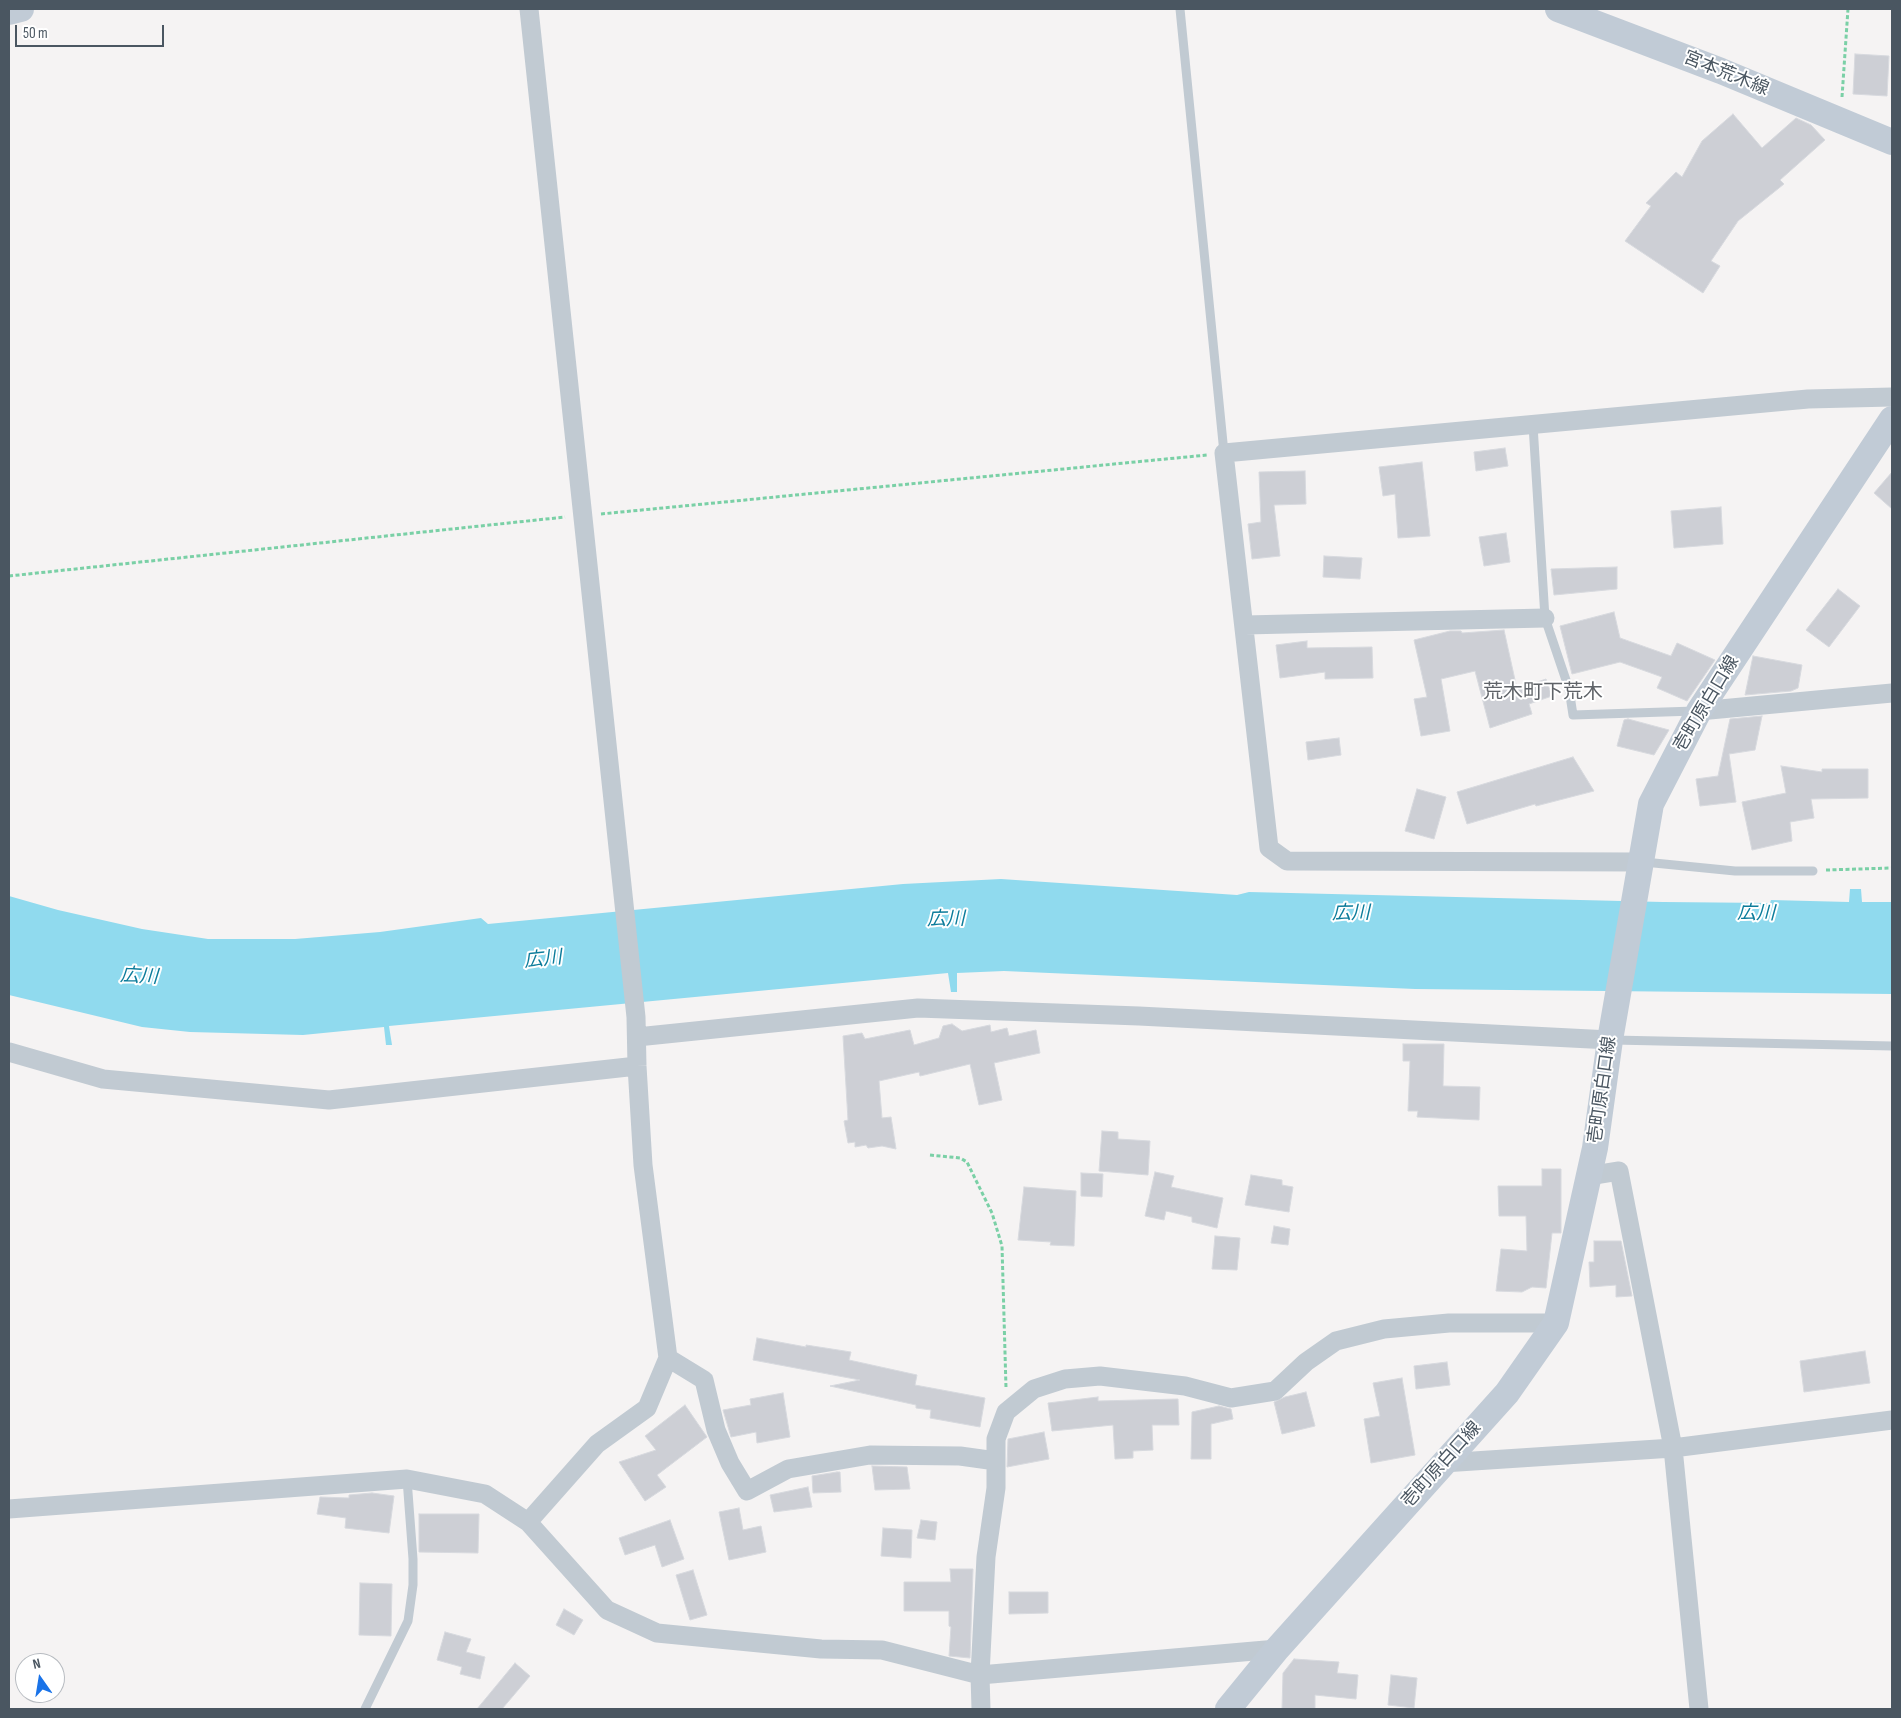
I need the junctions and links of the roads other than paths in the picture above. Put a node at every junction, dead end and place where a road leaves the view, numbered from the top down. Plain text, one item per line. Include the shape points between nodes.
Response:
1 (21, 9) edge
2 (529, 9) edge
3 (1180, 9) edge
4 (1558, 9) edge
5 (9, 12) edge
6 (1892, 142) edge
7 (1892, 397) edge
8 (1892, 419) edge
9 (1533, 425) junction
10 (1224, 453) junction
11 (1545, 618) junction
12 (1245, 625) junction
13 (1892, 692) edge
14 (1699, 711) junction
15 (1639, 868) junction
16 (1813, 871) road end
17 (637, 1037) junction
18 (1610, 1040) junction
19 (1892, 1046) edge
20 (9, 1052) edge
21 (637, 1066) junction
22 (1588, 1176) junction
23 (1556, 1323) junction
24 (668, 1358) junction
25 (1892, 1420) edge
26 (1673, 1448) junction
27 (996, 1461) junction
28 (1443, 1463) junction
29 (407, 1480) junction
30 (9, 1509) edge
31 (528, 1522) junction
32 (1277, 1649) junction
33 (980, 1675) junction
34 (365, 1709) edge
35 (981, 1709) edge
36 (1228, 1709) edge
37 (1699, 1709) edge

1 - 5 main road
2 - 17 street
3 - 10 lane
4 - 6 main road, 宮本荒木線 via 1721,71
7 - 9 street via 1808,399
8 - 14 main road, 壱町原白口線
9 - 10 street
9 - 11 lane
10 - 12 street
11 - 12 street
11 - 14 lane via 1569,689 1573,715
12 - 15 street via 1270,848 1287,861
13 - 14 street
14 - 15 main road, 壱町原白口線 via 1651,804
15 - 16 lane
15 - 18 main road, 壱町原白口線
17 - 18 street via 918,1008
17 - 21 street
18 - 19 lane
18 - 22 main road, 壱町原白口線
20 - 21 street via 103,1079 329,1100
21 - 24 street via 643,1165
22 - 23 main road, 壱町原白口線
22 - 26 street via 1619,1171
23 - 27 street via 1449,1323 1384,1329 1336,1341 1306,1362 1275,1391 1231,1398 1176,1385 1100,1376 1064,1379 1034,1390 1006,1412 996,1439
23 - 28 main road, 壱町原白口線 via 1508,1393
24 - 27 street via 704,1380 716,1430 747,1491 788,1469 870,1455 960,1456
24 - 31 street via 647,1408 597,1444
25 - 26 street
26 - 28 street
26 - 37 street
27 - 33 street via 996,1488 986,1558
28 - 32 main road, 壱町原白口線
29 - 30 street
29 - 31 street via 485,1494
29 - 34 lane via 413,1559 408,1621
31 - 33 street via 607,1610 656,1633 820,1649 882,1650
32 - 33 street
32 - 36 main road, 壱町原白口線
33 - 35 street

